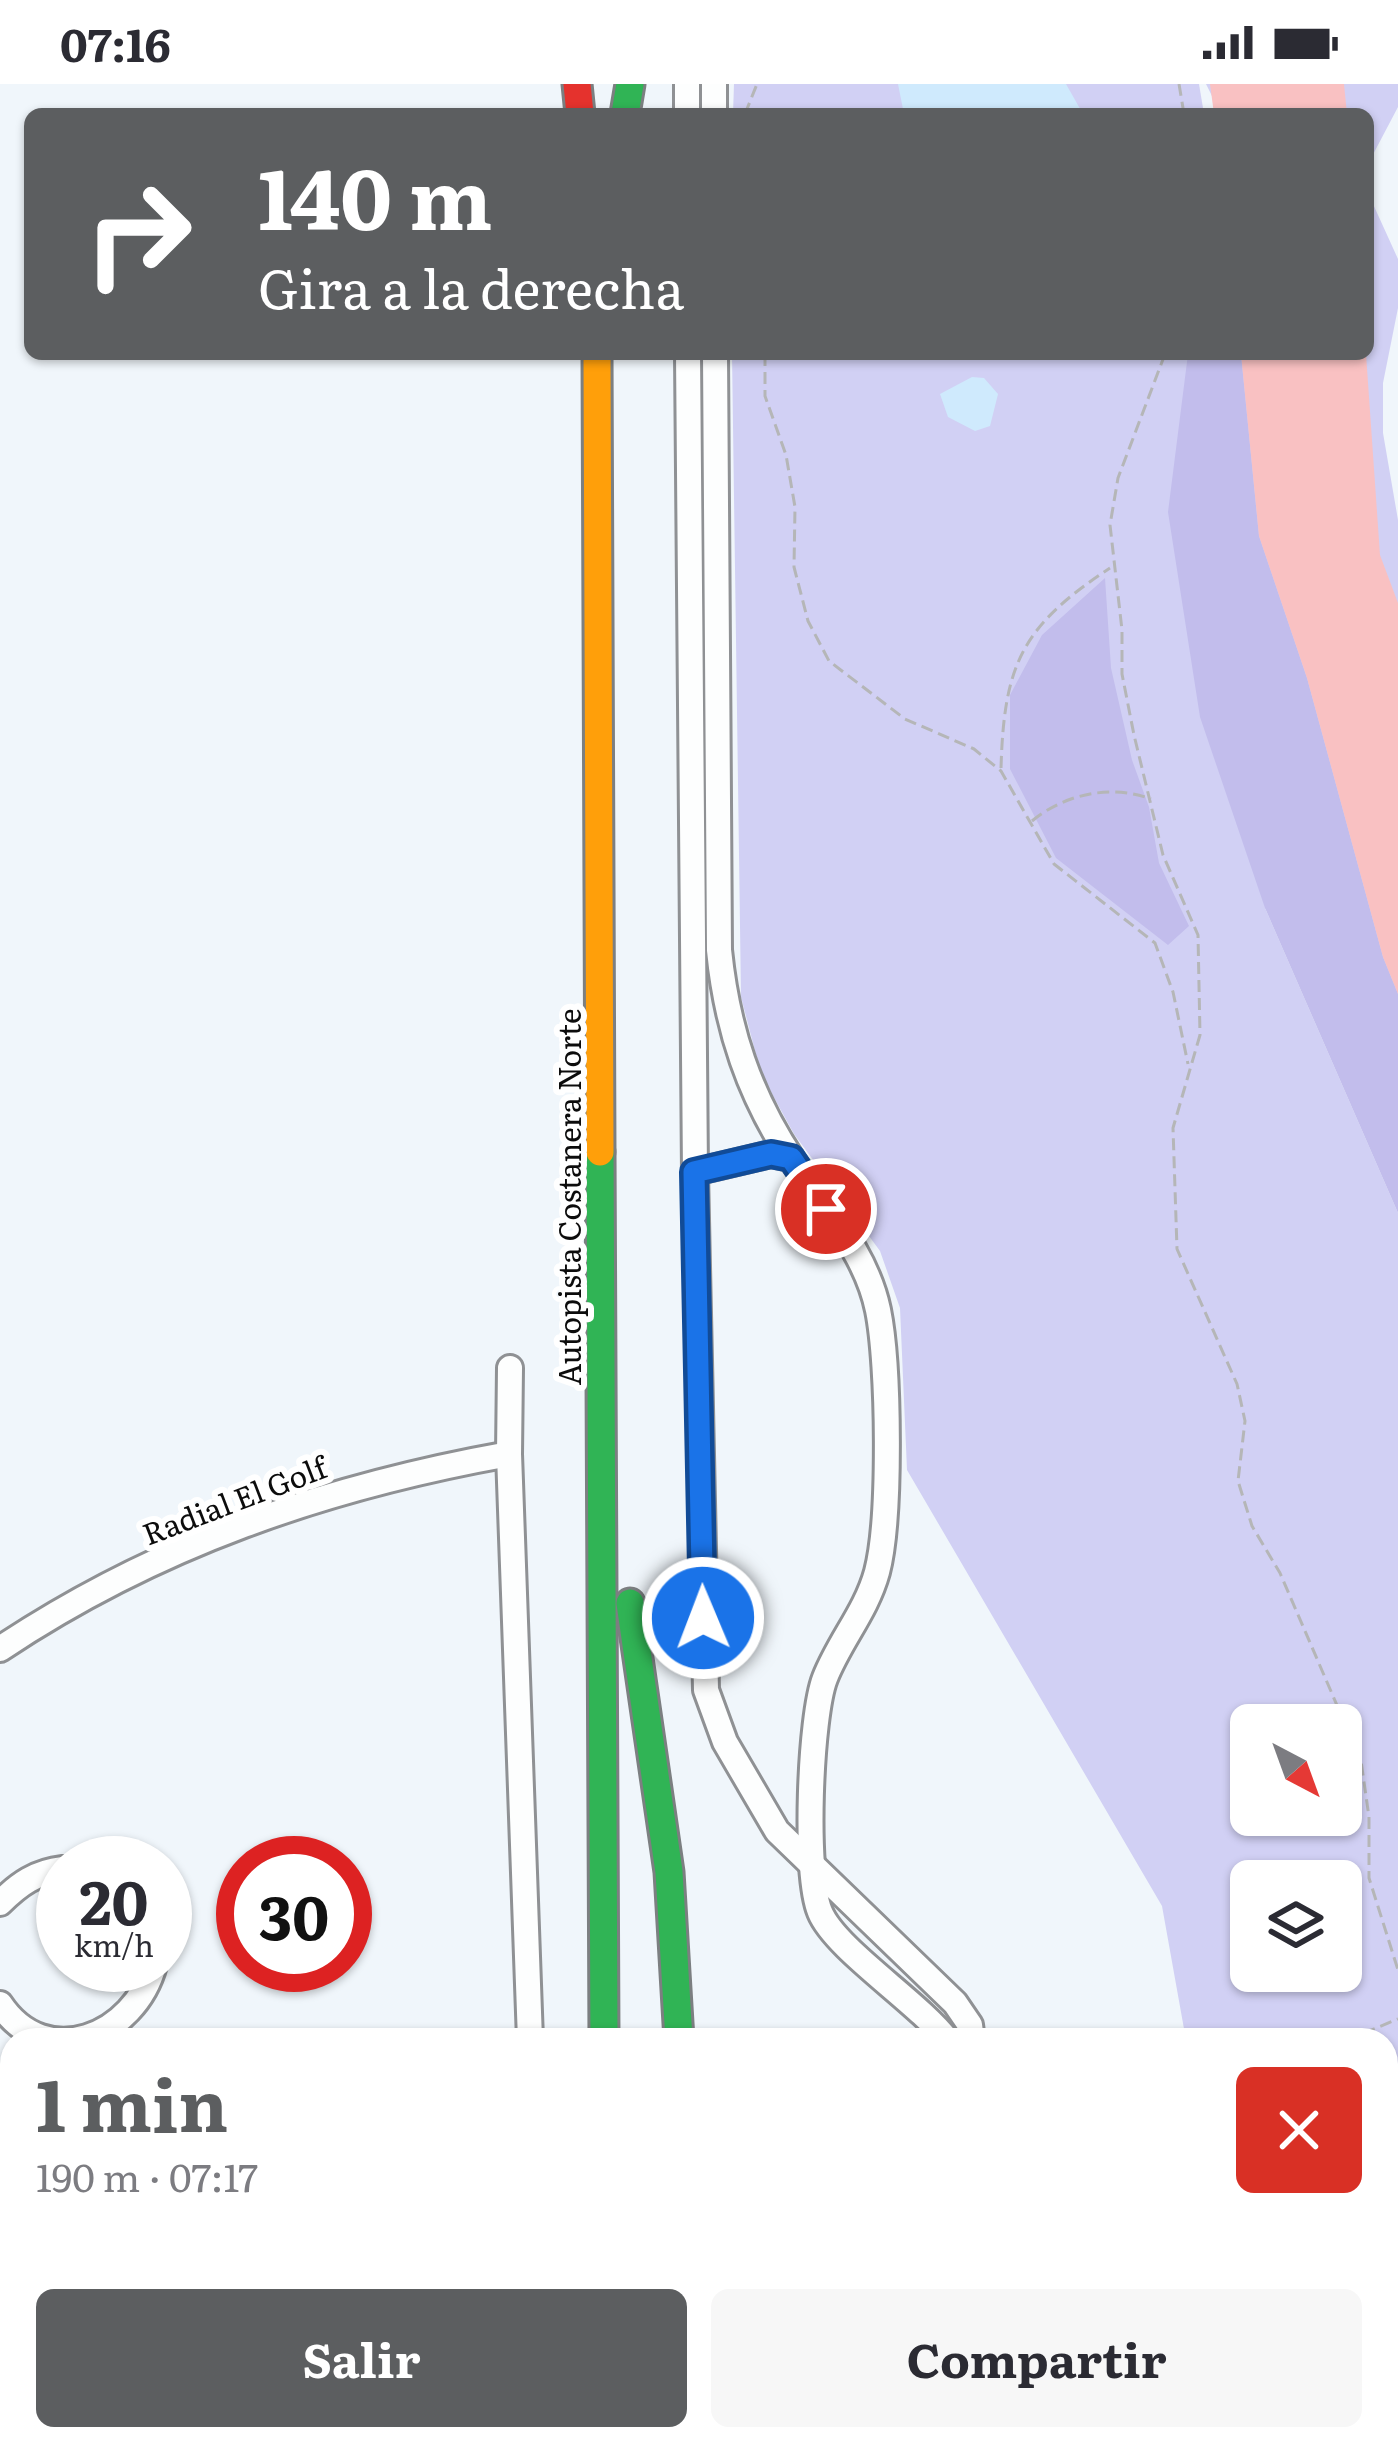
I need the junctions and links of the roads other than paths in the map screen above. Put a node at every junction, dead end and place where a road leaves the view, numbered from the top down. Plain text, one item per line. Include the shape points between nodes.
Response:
1 (597, 360) edge
2 (624, 360) edge
3 (688, 360) edge
4 (715, 360) edge
5 (791, 1158) junction
6 (694, 1172) junction
7 (510, 1368) dead end
8 (509, 1454) junction
9 (630, 1536) dead end
10 (0, 1649) edge
11 (814, 1867) junction
12 (36, 1876) edge
13 (0, 1903) edge
14 (146, 1992) edge
15 (0, 2004) edge
16 (27, 2028) edge
17 (112, 2028) edge
18 (530, 2028) edge
19 (604, 2028) edge
20 (631, 2028) edge
21 (678, 2028) edge
22 (935, 2028) edge
23 (970, 2028) edge

1 - 19 highway, Autopista Costanera Norte
2 - 9 highway, Autopista Costanera Norte
3 - 6 street
4 - 5 street via 718,950 734,1045
5 - 6 street via 771,1154
5 - 11 street via 866,1269 883,1363 882,1547 862,1614 825,1678 812,1732
6 - 11 street via 706,1690 753,1796
7 - 8 street
8 - 10 street, Radial El Golf via 405,1473 239,1524 131,1572
8 - 18 street
11 - 22 street via 826,1923
11 - 23 street via 956,2003
12 - 13 street
14 - 17 street
15 - 16 street
20 - 21 highway via 630,1592 669,1873

